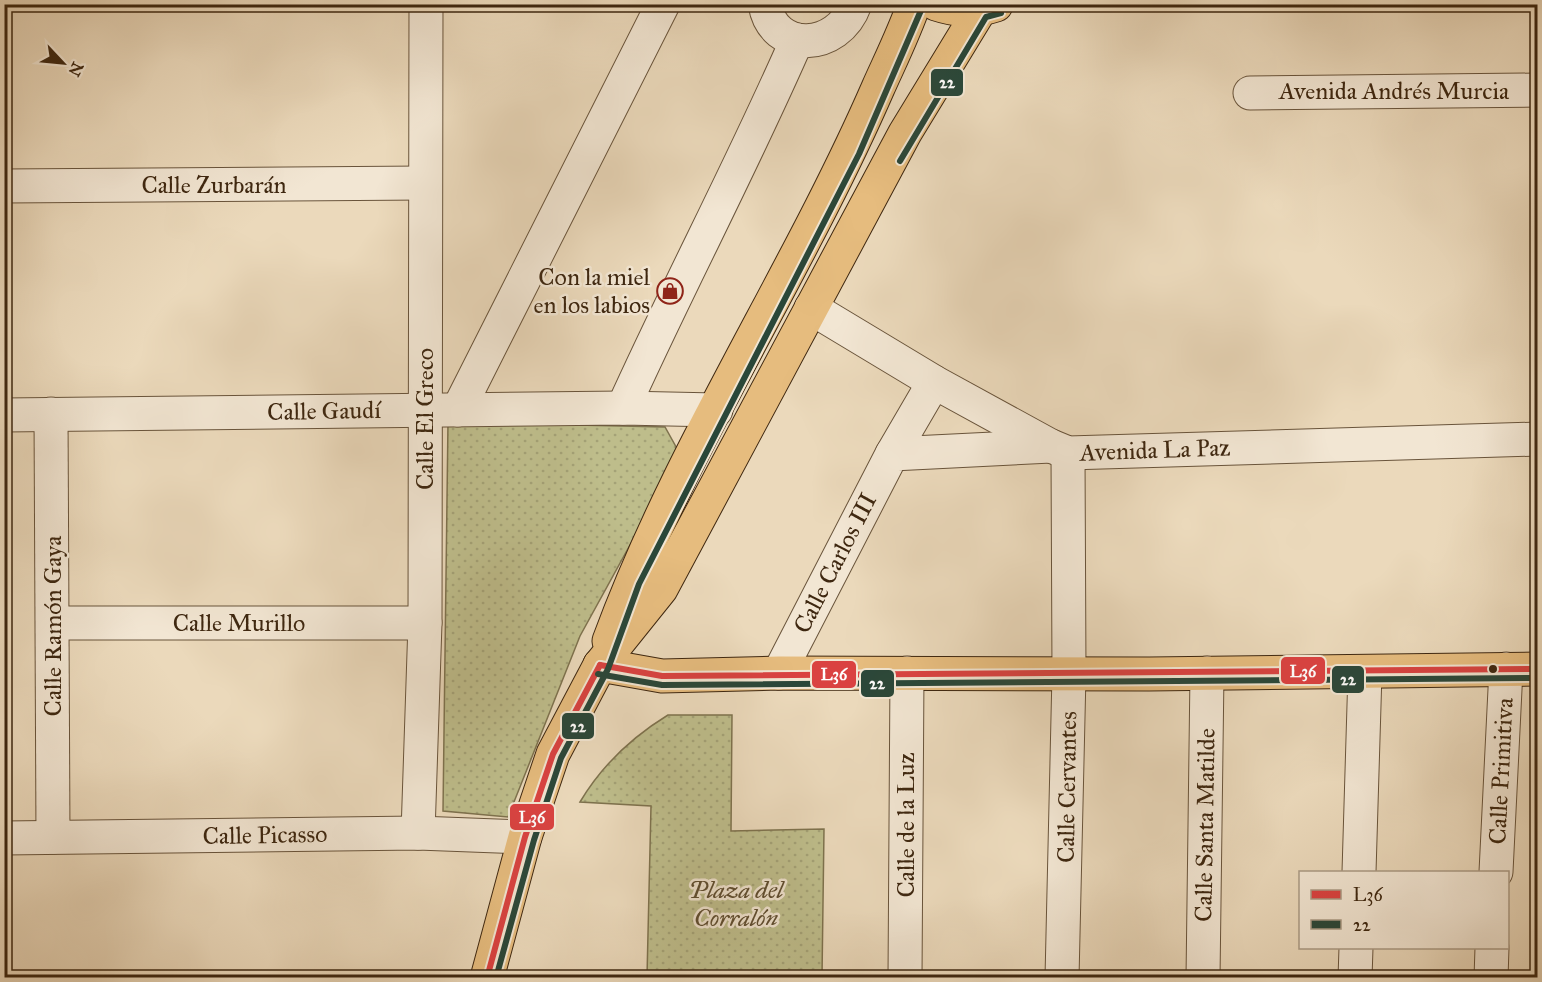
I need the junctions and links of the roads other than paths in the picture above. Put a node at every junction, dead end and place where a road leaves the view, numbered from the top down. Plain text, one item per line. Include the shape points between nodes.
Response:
1 (426, 4) edge
2 (663, 4) edge
3 (765, 4) edge
4 (855, 4) edge
5 (914, 4) edge
6 (936, 4) edge
7 (989, 7) edge
8 (797, 40) junction
9 (1538, 90) edge
10 (1250, 93) dead end
11 (424, 183) junction
12 (4, 186) edge
13 (811, 308) junction
14 (934, 382) junction
15 (623, 408) junction
16 (425, 410) junction
17 (458, 410) junction
18 (716, 410) junction
19 (51, 414) junction
20 (4, 415) edge
21 (1538, 439) edge
22 (1060, 449) junction
23 (892, 454) junction
24 (53, 623) junction
25 (425, 623) junction
26 (600, 665) junction
27 (1522, 669) edge
28 (1365, 672) junction
29 (779, 673) junction
30 (907, 673) junction
31 (1069, 674) junction
32 (1207, 674) junction
33 (418, 834) junction
34 (53, 837) junction
35 (525, 837) junction
36 (4, 838) edge
37 (1359, 871) edge
38 (1496, 871) edge
39 (1356, 949) edge
40 (1492, 949) edge
41 (487, 978) edge
42 (905, 978) edge
43 (1062, 978) edge
44 (1203, 978) edge
45 (1355, 978) edge
46 (1491, 978) edge

1 - 11 street, Calle El Greco
2 - 17 street
3 - 8 street via 773,23
4 - 8 street via 840,30 827,38
5 - 18 main road via 851,150
6 - 7 main road via 958,11
7 - 13 main road via 905,133
8 - 15 street
9 - 10 street, Avenida Andrés Murcia
11 - 12 street, Calle Zurbarán
11 - 16 street, Calle El Greco
13 - 14 street, Avenida La Paz
13 - 26 main road via 661,589
14 - 22 street, Avenida La Paz
14 - 23 street, Calle Carlos III
15 - 17 street, Calle Gaudí
15 - 18 street, Calle Gaudí
16 - 17 street, Calle Gaudí
16 - 19 street, Calle Gaudí
16 - 25 street, Calle El Greco
18 - 26 main road via 631,580
19 - 20 street, Calle Gaudí
19 - 24 street, Calle Ramón Gaya
21 - 22 street, Avenida La Paz
22 - 23 street
22 - 31 street, Calle Cervantes
23 - 29 street, Calle Carlos III
24 - 25 street, Calle Murillo
24 - 34 street, Calle Ramón Gaya
25 - 33 street, Calle El Greco
26 - 29 main road via 662,676
26 - 35 main road via 554,754
27 - 28 main road
27 - 38 street, Calle Primitiva
28 - 32 main road
28 - 37 street
29 - 30 main road
30 - 31 main road
30 - 42 street, Calle de la Luz
31 - 32 main road
31 - 43 street, Calle Cervantes
32 - 44 street, Calle Santa Matilde
33 - 34 street, Calle Picasso
33 - 35 street, Calle Picasso
34 - 36 street, Calle Picasso
35 - 41 main road
39 - 45 street
40 - 46 street

